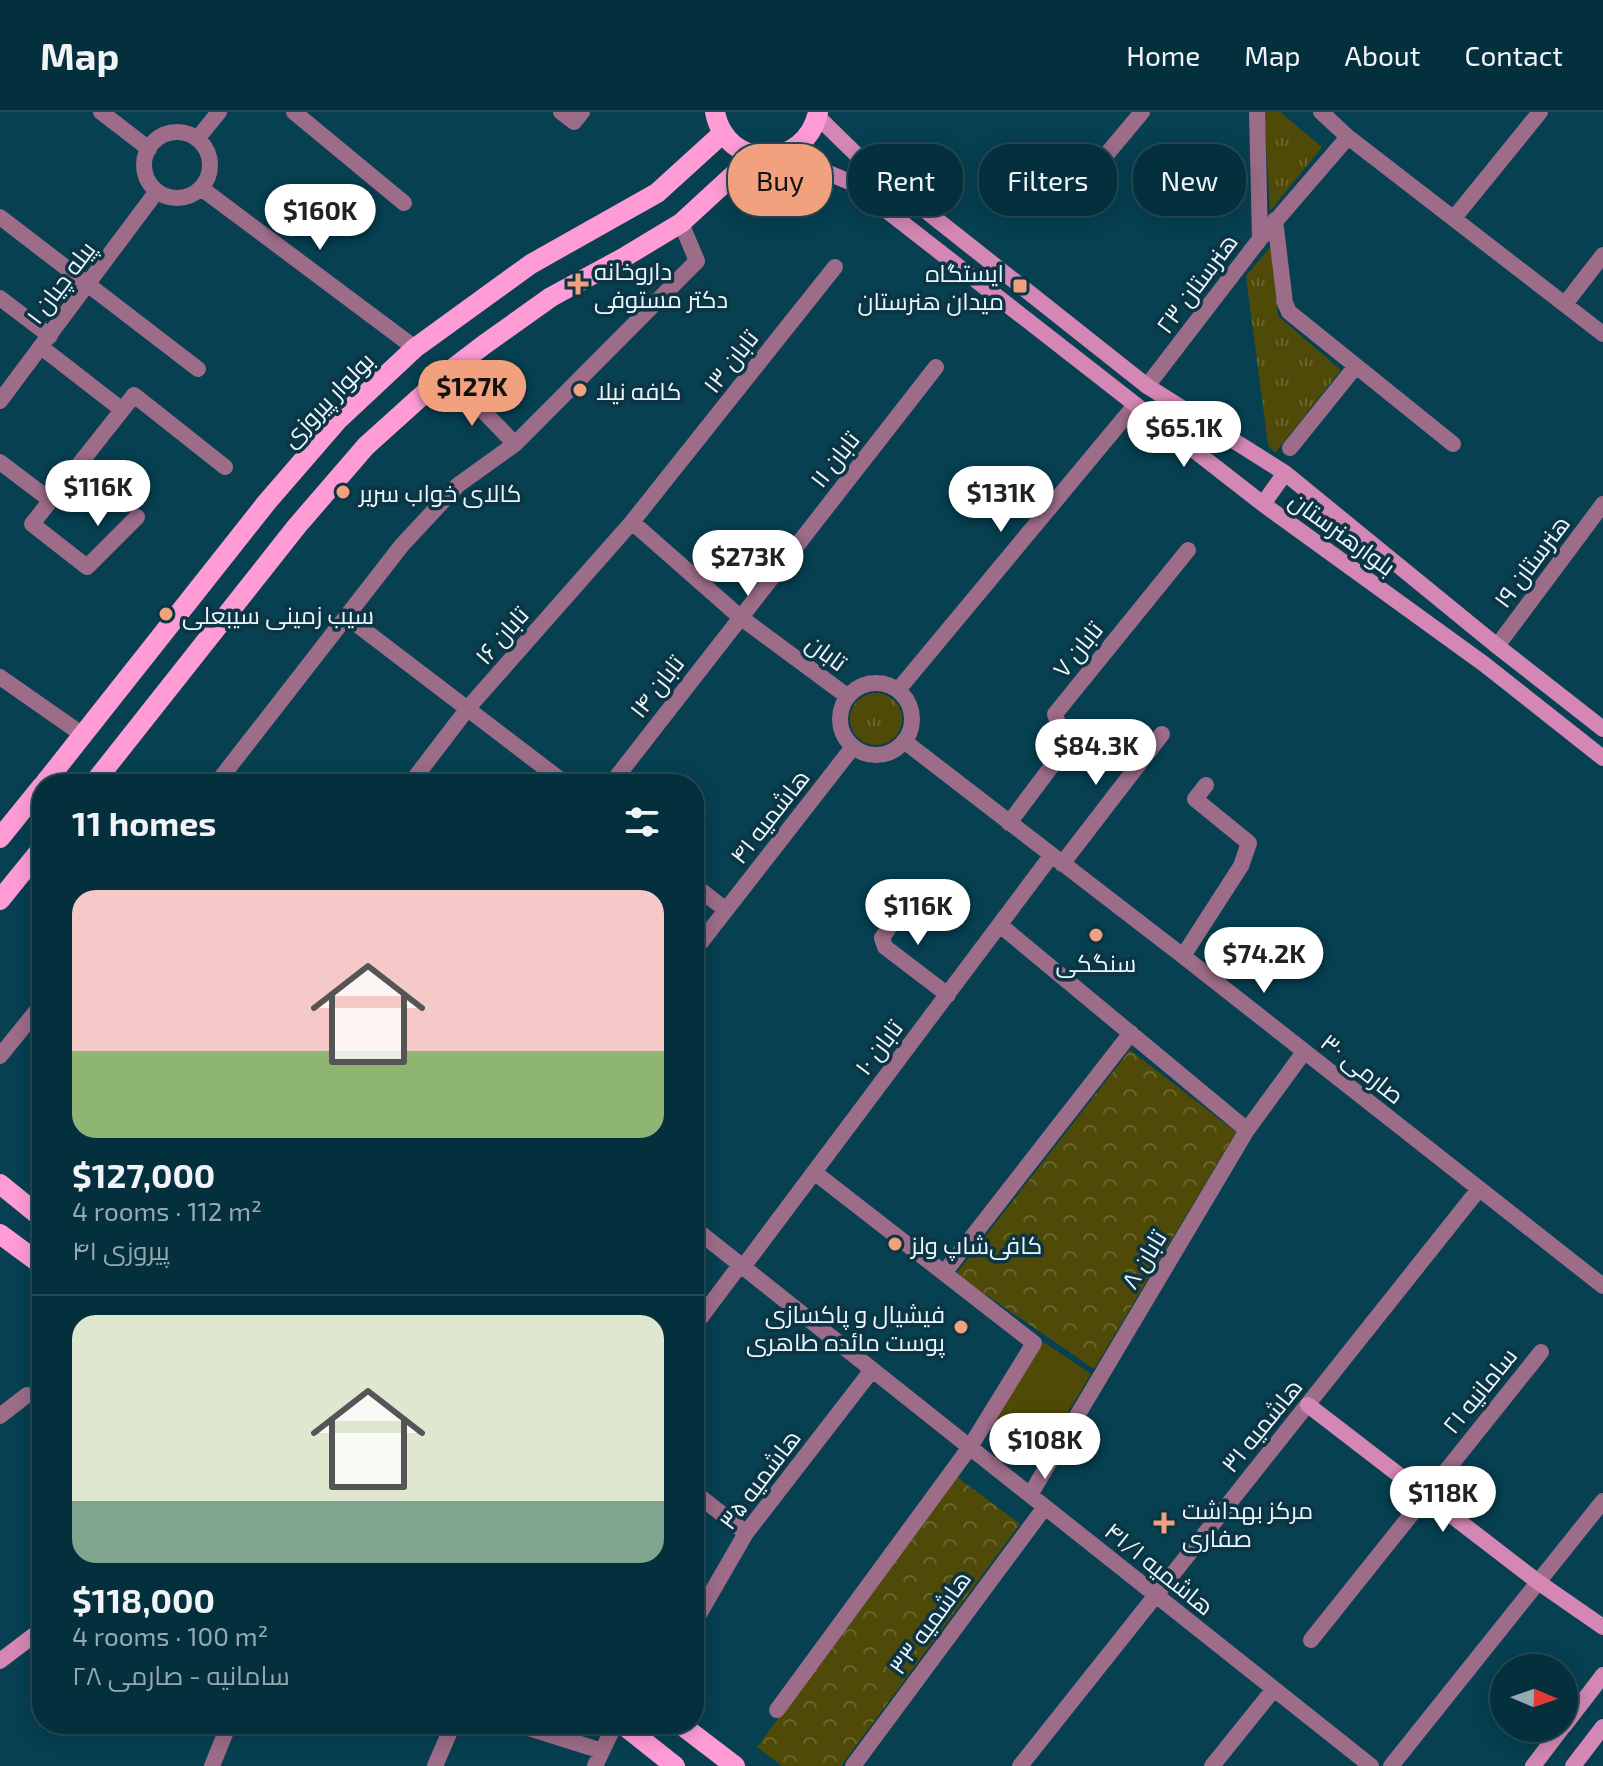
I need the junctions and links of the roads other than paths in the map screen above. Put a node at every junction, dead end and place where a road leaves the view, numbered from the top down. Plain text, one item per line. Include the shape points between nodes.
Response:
1 (101, 112) edge
2 (219, 112) edge
3 (294, 112) edge
4 (715, 112) edge
5 (1142, 112) edge
6 (1257, 112) edge
7 (1321, 112) edge
8 (1540, 112) edge
9 (818, 114) edge
10 (723, 133) junction
11 (1348, 137) junction
12 (197, 139) junction
13 (735, 144) edge
14 (798, 144) edge
15 (1115, 144) edge
16 (149, 149) junction
17 (832, 175) edge
18 (728, 180) edge
19 (201, 188) junction
20 (157, 191) junction
21 (404, 203) dead end
22 (0, 217) edge
23 (1454, 218) junction
24 (1275, 220) junction
25 (681, 223) junction
26 (1260, 239) junction
27 (1603, 255) edge
28 (835, 267) dead end
29 (88, 286) junction
30 (0, 298) edge
31 (1565, 304) junction
32 (1603, 334) edge
33 (46, 341) junction
34 (415, 348) junction
35 (1356, 366) junction
36 (936, 367) dead end
37 (198, 369) dead end
38 (457, 384) dead end
39 (1147, 386) junction
40 (2, 393) edge
41 (1135, 405) junction
42 (121, 409) junction
43 (515, 444) junction
44 (1453, 444) dead end
45 (1290, 448) dead end
46 (0, 462) edge
47 (225, 467) dead end
48 (1285, 473) junction
49 (50, 500) junction
50 (1263, 504) junction
51 (1603, 504) edge
52 (137, 517) dead end
53 (632, 522) junction
54 (1188, 550) dead end
55 (347, 617) junction
56 (740, 617) junction
57 (1497, 646) junction
58 (0, 677) edge
59 (898, 690) junction
60 (847, 696) junction
61 (468, 708) junction
62 (1603, 729) edge
63 (1162, 734) dead end
64 (83, 735) junction
65 (904, 741) junction
66 (853, 747) junction
67 (1603, 758) edge
68 (52, 774) edge
69 (101, 774) edge
70 (224, 774) edge
71 (418, 774) edge
72 (553, 774) edge
73 (619, 774) edge
74 (1206, 785) dead end
75 (32, 799) edge
76 (1009, 823) junction
77 (0, 838) edge
78 (32, 860) edge
79 (1057, 860) junction
80 (704, 893) edge
81 (910, 896) dead end
82 (0, 900) edge
83 (726, 910) junction
84 (1000, 925) junction
85 (704, 938) edge
86 (1183, 956) junction
87 (948, 995) junction
88 (32, 1016) edge
89 (1131, 1033) junction
90 (1304, 1052) junction
91 (0, 1056) edge
92 (1247, 1130) junction
93 (814, 1172) junction
94 (0, 1184) edge
95 (1479, 1189) junction
96 (32, 1210) edge
97 (0, 1234) edge
98 (704, 1236) edge
99 (32, 1258) edge
100 (742, 1266) junction
101 (944, 1273) junction
102 (1600, 1284) edge
103 (704, 1314) edge
104 (1541, 1352) dead end
105 (872, 1370) junction
106 (27, 1395) dead end
107 (1308, 1405) junction
108 (0, 1416) edge
109 (970, 1447) junction
110 (1030, 1495) junction
111 (1425, 1495) junction
112 (704, 1500) edge
113 (1603, 1501) edge
114 (1045, 1507) junction
115 (746, 1533) junction
116 (1538, 1582) junction
117 (1156, 1595) junction
118 (704, 1606) edge
119 (1603, 1627) edge
120 (32, 1637) edge
121 (1311, 1640) dead end
122 (0, 1661) edge
123 (1603, 1675) edge
124 (1274, 1689) junction
125 (1578, 1708) edge
126 (777, 1710) dead end
127 (1603, 1727) edge
128 (225, 1734) edge
129 (449, 1734) edge
130 (540, 1734) edge
131 (610, 1734) edge
132 (635, 1734) edge
133 (693, 1734) edge
134 (1551, 1742) edge
135 (599, 1759) edge
136 (212, 1766) edge
137 (435, 1766) edge
138 (675, 1766) edge
139 (735, 1766) edge
140 (853, 1766) edge
141 (1020, 1766) edge
142 (1212, 1766) edge
143 (1371, 1766) edge
144 (1391, 1766) edge
145 (1533, 1766) edge
146 (1573, 1766) edge

1 - 16 street
2 - 12 street
3 - 21 street
4 - 10 main road
5 - 15 street
6 - 26 street
7 - 11 street
8 - 23 street
9 - 14 main road
9 - 39 main road, بلوارهنرستان via 864,162
10 - 13 main road
10 - 34 main road, بولوار پیروزی via 657,193 531,264
11 - 23 street
11 - 24 street, هنرستان ۲۳
12 - 16 street via 165,134
12 - 19 street via 210,168
16 - 20 street via 144,167
17 - 41 main road, بلوارهنرستان via 850,182
18 - 25 main road
19 - 20 street via 184,198
19 - 34 street
20 - 29 street, پیله چیان ۱
22 - 29 street
23 - 31 street
24 - 26 street, هنرستان ۲۳
24 - 35 street via 1289,312
25 - 43 street via 697,261
25 - 69 main road via 551,297 447,373 366,446
26 - 39 street, هنرستان ۲۳
27 - 31 street
28 - 53 street, تابان ۱۳
29 - 33 street, پیله چیان ۱
29 - 37 street
30 - 33 street
31 - 32 street
33 - 40 street, پیله چیان ۱
33 - 42 street
34 - 64 main road, بولوار پیروزی via 338,420 267,502
35 - 44 street
35 - 45 street
36 - 56 street, تابان ۱۱
38 - 43 street
39 - 48 main road, بلوارهنرستان
41 - 50 main road, بلوارهنرستان
41 - 59 street
42 - 47 street via 134,395
42 - 49 street
43 - 55 street via 458,485 402,545
46 - 49 street
48 - 50 main road
48 - 57 main road, بلوارهنرستان
49 - 52 street via 32,524 87,567
50 - 67 main road, بلوارهنرستان via 1484,664
51 - 57 street, هنرستان ۱۹
53 - 56 street, تابان
53 - 61 street, تابان ۱۶
54 - 76 street, تابان ۷ via 1055,714 1066,747
55 - 61 street
55 - 70 street
56 - 60 street, تابان
56 - 73 street, تابان ۱۴
57 - 62 main road, بلوارهنرستان
58 - 64 street
59 - 60 street via 871,682
59 - 65 street via 912,714
60 - 66 street via 839,723
61 - 71 street, تابان ۱۶
61 - 72 street
63 - 79 street, تابان ۱۰
64 - 68 main road, بولوار پیروزی
65 - 66 street via 880,755
65 - 76 street, صارمی ۳۰
66 - 83 street, هاشمیه ۴۱
74 - 86 street via 1195,799 1249,843 1241,866
75 - 77 main road, بولوار پیروزی
76 - 79 street, صارمی ۳۰
78 - 82 main road
79 - 84 street, تابان ۱۰
79 - 86 street, صارمی ۳۰
80 - 83 street
81 - 87 street via 882,941
83 - 85 street, هاشمیه ۴۱
84 - 87 street, تابان ۱۰
84 - 89 street
86 - 90 street, صارمی ۳۰
87 - 93 street, تابان ۱۰
88 - 91 street
89 - 92 street
89 - 101 street
90 - 92 street, تابان ۸
90 - 95 street, صارمی ۳۰
92 - 110 street, تابان ۸
93 - 100 street, تابان ۱۰
93 - 101 street
94 - 96 main road
95 - 102 street, صارمی ۳۰
95 - 107 street, هاشمیه ۳۱
97 - 99 main road
98 - 100 street, هاشمیه ۴۱/۱
100 - 103 street, تابان ۱۰
100 - 105 street, هاشمیه ۴۱/۱
101 - 109 street via 1034,1343
104 - 111 street, سامانیه ۲۱
105 - 109 street, هاشمیه ۴۱/۱
105 - 115 street, هاشمیه ۳۵
106 - 108 street
107 - 111 main road
107 - 117 street, هاشمیه ۳۱
109 - 110 street, هاشمیه ۴۱/۱
109 - 126 street
110 - 114 street, هاشمیه ۴۱/۱
111 - 116 main road
111 - 121 street, سامانیه ۲۱
112 - 115 street
113 - 116 street
114 - 117 street, هاشمیه ۴۱/۱
114 - 140 street, هاشمیه ۳۳
115 - 118 street, هاشمیه ۳۵
116 - 119 main road
116 - 144 street
117 - 124 street, هاشمیه ۴۱/۱
117 - 141 street, هاشمیه ۳۱
120 - 122 main road
123 - 125 main road
124 - 142 street
124 - 143 street, هاشمیه ۴۱/۱
127 - 146 main road
128 - 136 street
129 - 137 street
130 - 135 street
131 - 135 street
132 - 138 main road
133 - 139 main road
134 - 145 main road

